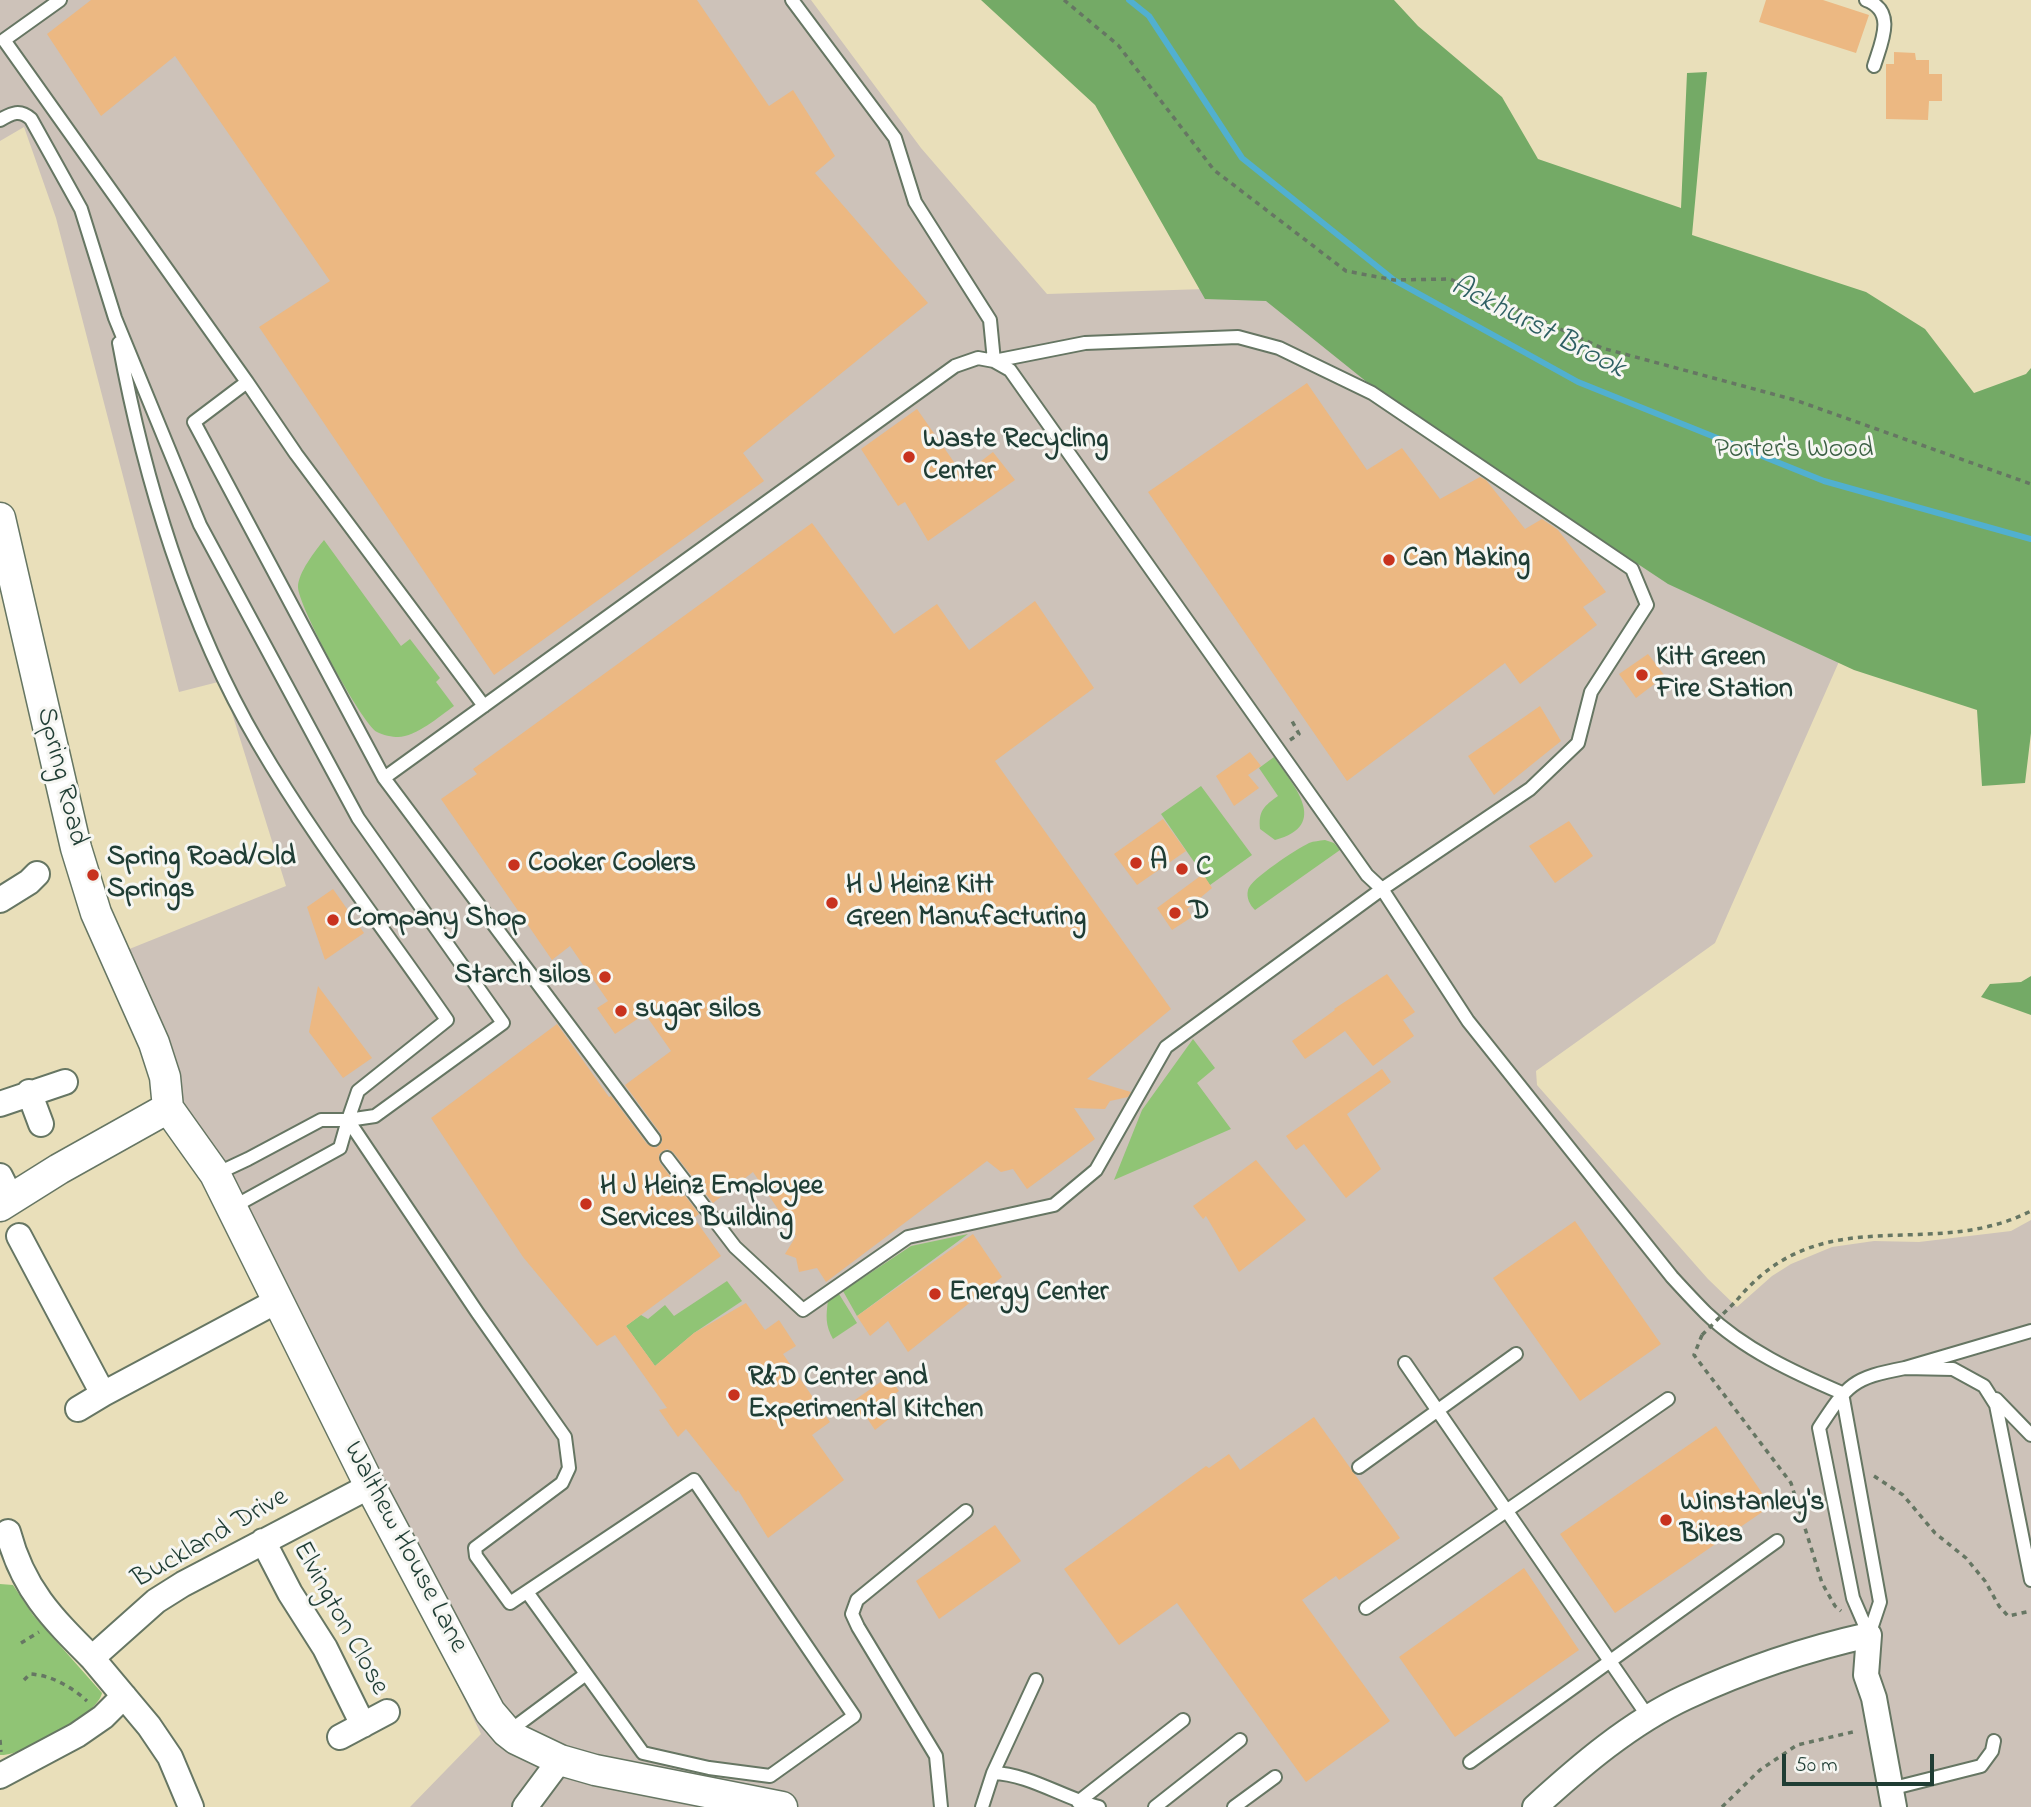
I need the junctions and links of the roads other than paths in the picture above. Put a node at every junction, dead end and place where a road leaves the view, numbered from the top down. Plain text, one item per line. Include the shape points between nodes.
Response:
1 (61, 0) edge
2 (792, 0) edge
3 (1866, 0) edge
4 (1874, 66) dead end
5 (0, 120) edge
6 (115, 318) junction
7 (994, 361) junction
8 (247, 382) junction
9 (0, 518) edge
10 (484, 706) junction
11 (384, 778) junction
12 (37, 874) dead end
13 (1382, 890) junction
14 (0, 900) edge
15 (65, 1082) dead end
16 (29, 1092) junction
17 (0, 1104) edge
18 (168, 1108) junction
19 (348, 1120) junction
20 (41, 1124) dead end
21 (654, 1139) dead end
22 (667, 1158) dead end
23 (215, 1174) junction
24 (4, 1193) edge
25 (231, 1208) junction
26 (19, 1236) dead end
27 (277, 1301) junction
28 (2031, 1331) edge
29 (1516, 1354) dead end
30 (1405, 1363) dead end
31 (1905, 1368) junction
32 (1984, 1386) junction
33 (1842, 1393) junction
34 (103, 1394) junction
35 (1668, 1399) dead end
36 (78, 1409) dead end
37 (1438, 1411) junction
38 (2031, 1435) edge
39 (1359, 1466) dead end
40 (370, 1486) junction
41 (966, 1511) dead end
42 (1507, 1511) junction
43 (8, 1532) dead end
44 (263, 1541) junction
45 (1777, 1541) dead end
46 (8, 1564) edge
47 (2031, 1580) edge
48 (527, 1592) junction
49 (1366, 1608) dead end
50 (1869, 1635) junction
51 (92, 1658) junction
52 (1611, 1660) junction
53 (586, 1674) junction
54 (1036, 1680) dead end
55 (124, 1696) junction
56 (387, 1712) dead end
57 (1649, 1718) junction
58 (1183, 1720) dead end
59 (363, 1725) junction
60 (507, 1732) junction
61 (340, 1737) dead end
62 (1240, 1740) dead end
63 (1994, 1741) dead end
64 (560, 1760) junction
65 (1470, 1762) dead end
66 (993, 1773) junction
67 (1, 1774) edge
68 (1275, 1777) dead end
69 (1892, 1798) edge
70 (1078, 1802) junction
71 (747, 1804) edge
72 (191, 1807) edge
73 (526, 1807) edge
74 (782, 1807) edge
75 (941, 1807) edge
76 (982, 1807) edge
77 (1099, 1807) edge
78 (1154, 1807) edge
79 (1234, 1807) edge
80 (1535, 1807) edge

1 - 8 lane via 4,40
2 - 7 lane via 895,138 915,202 990,320
3 - 4 lane via 1876,4 1885,17
5 - 6 lane via 14,112 31,119 80,209
6 - 19 lane via 134,419 202,632 257,742 324,849 447,1020 358,1091
6 - 19 lane via 200,525 351,806 503,1023 374,1116
7 - 10 lane via 978,358 955,366
7 - 13 lane via 1010,370
7 - 13 lane via 1085,343 1238,337 1279,348 1372,393 1632,569 1647,606 1591,692 1578,743 1530,789
8 - 10 lane
8 - 11 lane via 194,422
9 - 18 street, Spring Road via 76,848 96,913 154,1043 165,1077
10 - 11 lane
11 - 21 lane
12 - 14 street
13 - 22 lane via 1166,1047 1096,1170 1054,1205 908,1237 803,1310 735,1247
13 - 33 lane via 1468,1021 1672,1277 1730,1332
15 - 16 street
16 - 17 street
16 - 20 street
18 - 23 street, Walthew House Lane
18 - 24 street
19 - 23 lane via 321,1120
19 - 25 lane via 340,1148
19 - 48 lane via 565,1437 569,1468 562,1483 475,1548 475,1556 510,1603
23 - 25 street, Walthew House Lane
25 - 27 street, Walthew House Lane
26 - 34 street via 49,1266
27 - 34 street
27 - 40 street, Walthew House Lane
28 - 31 lane
29 - 37 lane
30 - 37 lane
31 - 32 lane via 1952,1369
31 - 33 lane via 1869,1375
32 - 38 lane
32 - 47 lane via 1996,1405
33 - 50 lane via 1880,1602
33 - 50 lane via 1819,1428 1853,1598
34 - 36 street
35 - 42 lane
37 - 39 lane
37 - 42 lane
40 - 44 street, Buckland Drive
40 - 60 street, Walthew House Lane via 490,1712
41 - 75 lane via 857,1600 852,1614 936,1756
42 - 49 lane
42 - 52 lane
43 - 46 street
44 - 51 street, Buckland Drive via 156,1601
44 - 59 street, Elvington Close
45 - 52 lane
46 - 51 street
48 - 53 lane
48 - 53 lane via 694,1480 854,1716 770,1776 709,1768 643,1753
50 - 57 street via 1758,1668 1685,1697
50 - 69 street via 1866,1675
51 - 55 street
52 - 57 lane
52 - 65 lane
53 - 60 lane
54 - 66 lane
55 - 67 street via 78,1735
55 - 72 street via 170,1757
56 - 59 street
57 - 80 street via 1570,1775
58 - 70 lane
59 - 61 street
60 - 64 street, Walthew House Lane
62 - 78 lane
63 - 69 lane via 1981,1766
64 - 71 street, Walthew House Lane
64 - 73 street
66 - 70 lane via 1010,1773
66 - 76 lane
68 - 79 lane
70 - 77 lane
71 - 74 street, Walthew House Lane

